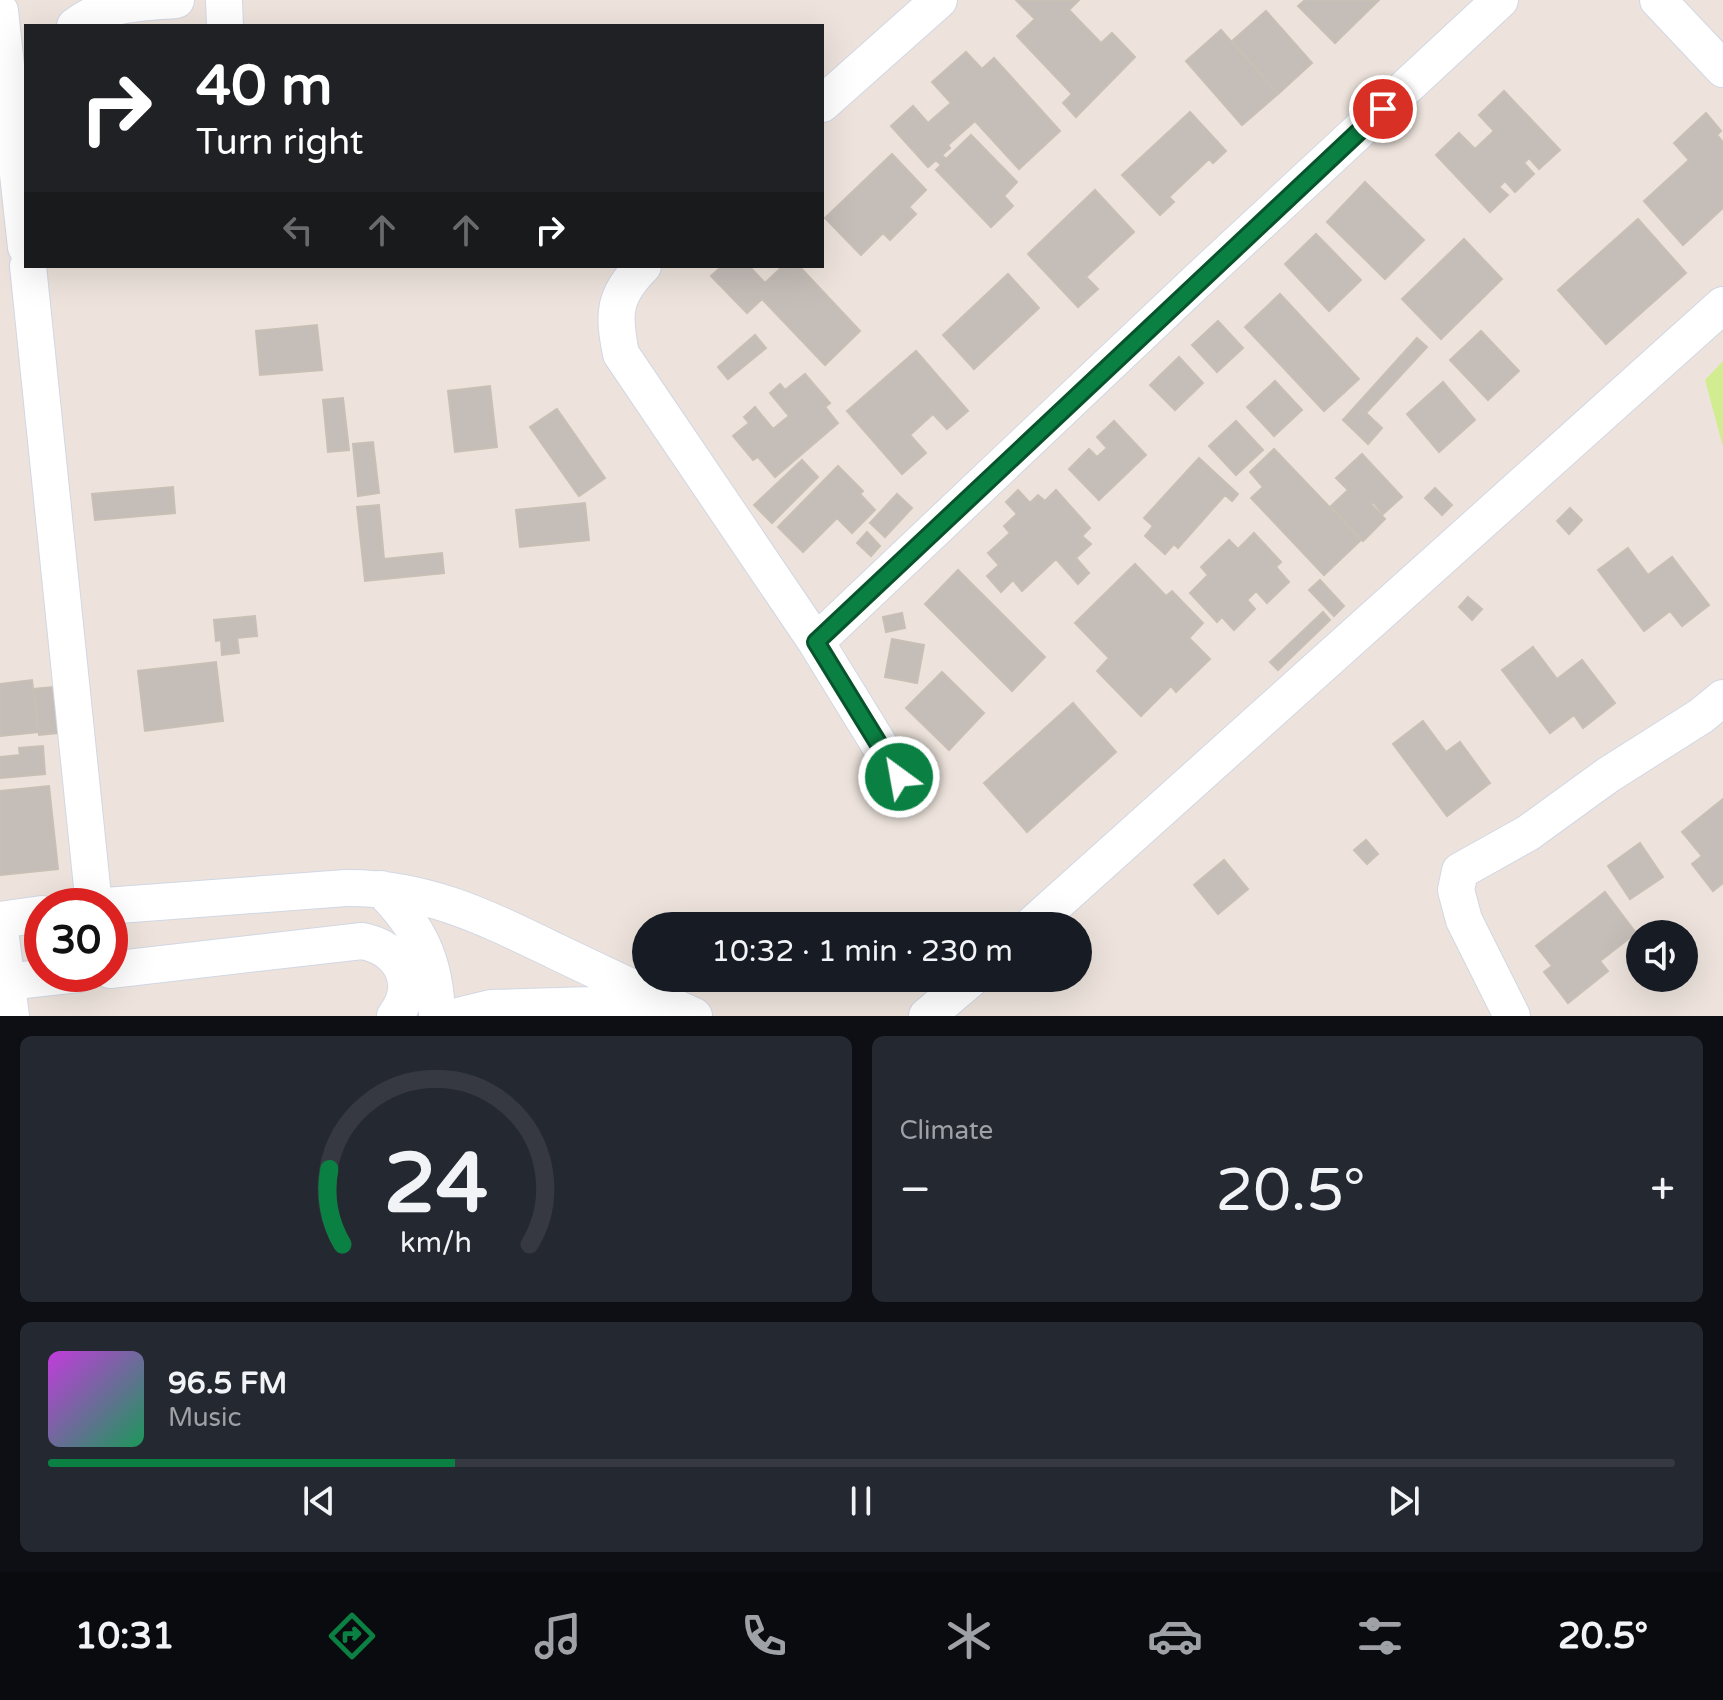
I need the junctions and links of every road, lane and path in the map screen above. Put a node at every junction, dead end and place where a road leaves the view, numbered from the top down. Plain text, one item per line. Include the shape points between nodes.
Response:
1 (224, 0) edge
2 (939, 0) edge
3 (1500, 0) edge
4 (1658, 0) edge
5 (155, 1) edge
6 (0, 11) edge
7 (78, 24) edge
8 (225, 24) edge
9 (1723, 69) edge
10 (18, 94) edge
11 (824, 102) edge
12 (24, 209) edge
13 (28, 268) edge
14 (641, 268) edge
15 (1723, 305) edge
16 (816, 642) junction
17 (1723, 698) edge
18 (899, 777) dead end
19 (92, 888) edge
20 (381, 889) junction
21 (128, 904) edge
22 (1047, 912) edge
23 (24, 917) edge
24 (0, 920) edge
25 (0, 930) edge
26 (128, 968) edge
27 (28, 992) edge
28 (955, 992) edge
29 (8, 999) edge
30 (679, 1009) edge
31 (395, 1016) edge
32 (437, 1016) edge
33 (458, 1016) edge
34 (927, 1016) edge
35 (1512, 1016) edge

1 - 8 street
2 - 11 street
3 - 16 street
4 - 9 street
5 - 7 street via 93,13
6 - 10 street
10 - 12 street
13 - 19 street
14 - 16 street via 629,280 614,318 621,354
15 - 22 street
16 - 18 street
17 - 35 street via 1528,833 1460,871 1456,890 1464,920
20 - 21 street
20 - 30 street via 464,908
20 - 32 street via 419,936 431,964
23 - 24 street
25 - 29 street
26 - 31 street via 362,941 388,950 404,973 406,990
27 - 29 street
28 - 34 street
30 - 33 street via 491,1008

